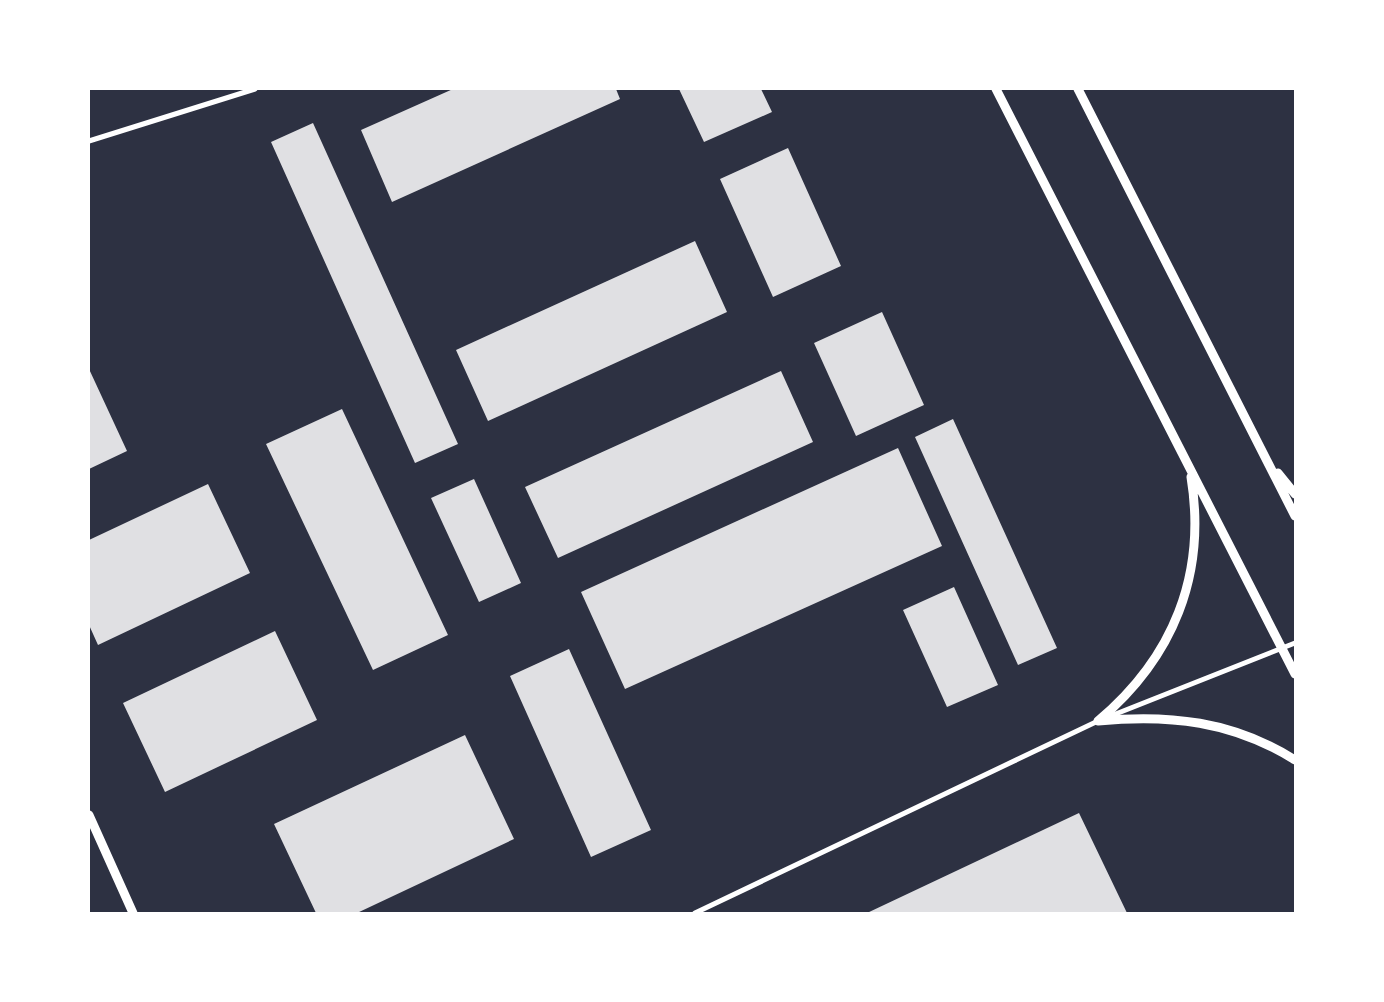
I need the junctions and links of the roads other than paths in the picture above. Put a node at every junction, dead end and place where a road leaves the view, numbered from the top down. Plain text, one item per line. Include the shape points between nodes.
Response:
1 (254, 89) edge
2 (996, 89) edge
3 (1078, 89) edge
4 (89, 140) edge
5 (1259, 445) junction
6 (1189, 467) junction
7 (1295, 494) edge
8 (1295, 516) edge
9 (1295, 643) edge
10 (1282, 649) junction
11 (1295, 674) edge
12 (1098, 721) junction
13 (1295, 760) edge
14 (89, 816) edge
15 (132, 913) edge
16 (695, 913) edge

1 - 4 street
2 - 6 street
3 - 5 street
5 - 7 street
5 - 8 street
6 - 10 street
6 - 12 street via 1194,551 1181,605 1156,658 1120,702
9 - 10 street
10 - 11 street
10 - 12 street
12 - 13 street via 1130,718 1194,721 1256,739
12 - 16 street
14 - 15 street

